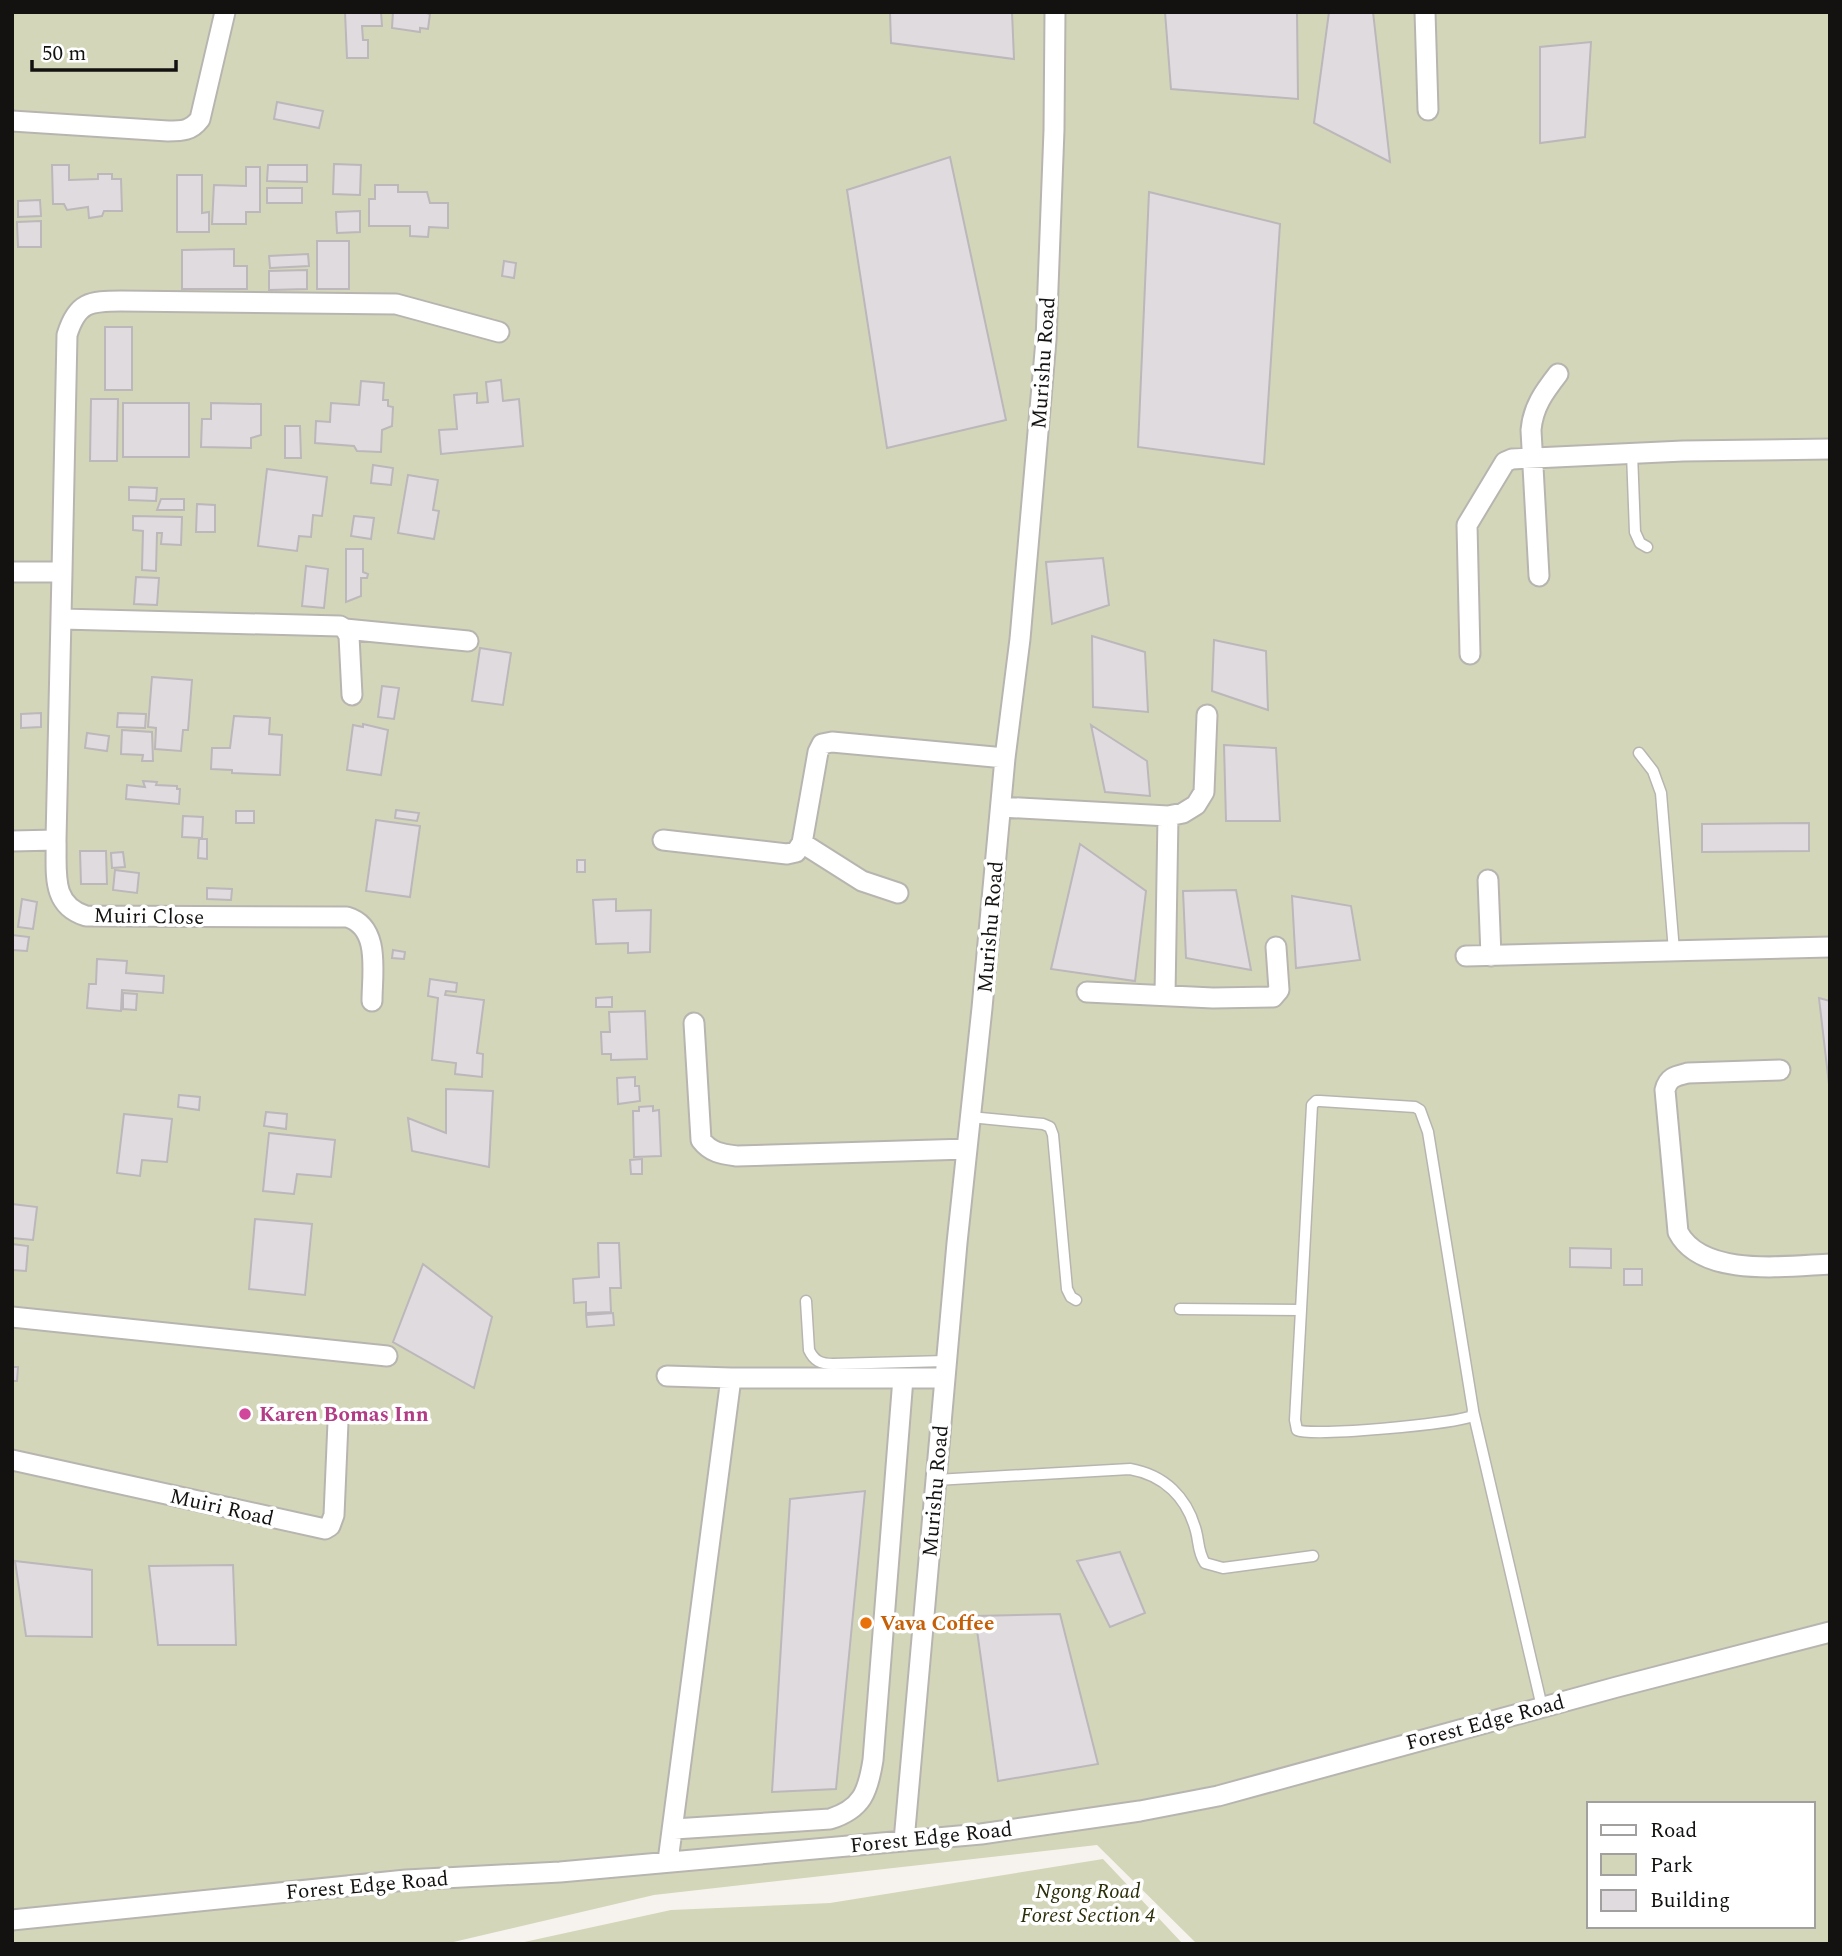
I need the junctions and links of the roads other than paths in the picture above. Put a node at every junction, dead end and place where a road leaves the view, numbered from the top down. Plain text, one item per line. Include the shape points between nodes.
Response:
1 (225, 12) edge
2 (1055, 12) edge
3 (1425, 12) edge
4 (1428, 110) dead end
5 (12, 121) edge
6 (499, 332) dead end
7 (1558, 374) dead end
8 (1830, 449) edge
9 (1632, 453) junction
10 (1534, 457) junction
11 (1647, 547) dead end
12 (12, 572) edge
13 (62, 572) junction
14 (1539, 576) dead end
15 (62, 619) junction
16 (345, 629) junction
17 (468, 641) dead end
18 (1470, 654) dead end
19 (352, 695) dead end
20 (1207, 715) dead end
21 (1639, 752) dead end
22 (1005, 758) junction
23 (1001, 807) junction
24 (1168, 816) junction
25 (57, 840) junction
26 (663, 840) dead end
27 (12, 841) edge
28 (802, 843) junction
29 (1488, 880) dead end
30 (898, 893) dead end
31 (1276, 947) dead end
32 (1830, 947) edge
33 (1674, 951) junction
34 (1466, 956) dead end
35 (1491, 956) junction
36 (1087, 992) dead end
37 (1165, 995) junction
38 (372, 1001) dead end
39 (694, 1023) dead end
40 (1780, 1070) dead end
41 (970, 1117) junction
42 (967, 1149) junction
43 (1830, 1264) edge
44 (1076, 1300) dead end
45 (806, 1301) dead end
46 (1180, 1309) dead end
47 (1301, 1310) junction
48 (12, 1317) edge
49 (387, 1356) dead end
50 (946, 1370) junction
51 (667, 1376) dead end
52 (731, 1378) junction
53 (903, 1378) junction
54 (1473, 1410) junction
55 (338, 1422) dead end
56 (12, 1460) edge
57 (936, 1480) junction
58 (1313, 1556) dead end
59 (1830, 1632) edge
60 (1542, 1707) junction
61 (674, 1829) junction
62 (904, 1840) junction
63 (668, 1861) junction
64 (12, 1920) edge

1 - 5 street via 200,119 194,127 168,131
2 - 22 street, Murishu Road via 1046,340
3 - 4 street
6 - 13 street, Muiri Close via 396,304 101,301 85,305 71,320 67,335
7 - 10 street via 1533,414
8 - 9 street
9 - 10 street
9 - 11 lane via 1635,532 1640,544
10 - 14 street
10 - 18 street via 1504,462 1467,525
12 - 13 street
13 - 15 street, Muiri Close
15 - 16 street
15 - 25 street, Muiri Close
16 - 17 street
16 - 19 street
20 - 24 street via 1204,792 1196,805
21 - 33 lane via 1661,793
22 - 23 street, Murishu Road
22 - 28 street via 822,744
23 - 24 street
23 - 41 street, Murishu Road
24 - 37 street
25 - 27 street
25 - 38 street, Muiri Close via 57,884 62,901 72,912 86,916 358,920 368,932
26 - 28 street via 787,854 796,852
28 - 30 street via 862,881
29 - 35 street
31 - 37 street via 1279,990 1273,998
32 - 33 street
33 - 35 street
34 - 35 street
36 - 37 street
39 - 42 street via 701,1140 707,1149 737,1156
40 - 43 street via 1688,1073 1667,1082 1678,1232 1693,1251 1714,1261
41 - 42 street, Murishu Road
41 - 44 lane via 1050,1127 1067,1290
42 - 50 street, Murishu Road
45 - 50 lane via 809,1350 819,1362
46 - 47 lane
47 - 54 lane via 1297,1430 1331,1432 1440,1422 1469,1418
47 - 54 lane via 1312,1105 1320,1101 1415,1107 1428,1132
48 - 49 street
50 - 53 street
50 - 57 street, Murishu Road
51 - 52 street
52 - 53 street
52 - 61 street
53 - 61 street via 869,1784 848,1814 830,1819
54 - 60 lane
55 - 56 street, Muiri Road via 334,1516 325,1529
57 - 58 lane via 1130,1469 1145,1472 1162,1480 1183,1500 1205,1563 1223,1568
57 - 62 street, Murishu Road
59 - 60 street, Forest Edge Road
60 - 62 street, Forest Edge Road via 1218,1796 1061,1823
61 - 63 street
62 - 63 street, Forest Edge Road
63 - 64 street, Forest Edge Road via 406,1880

